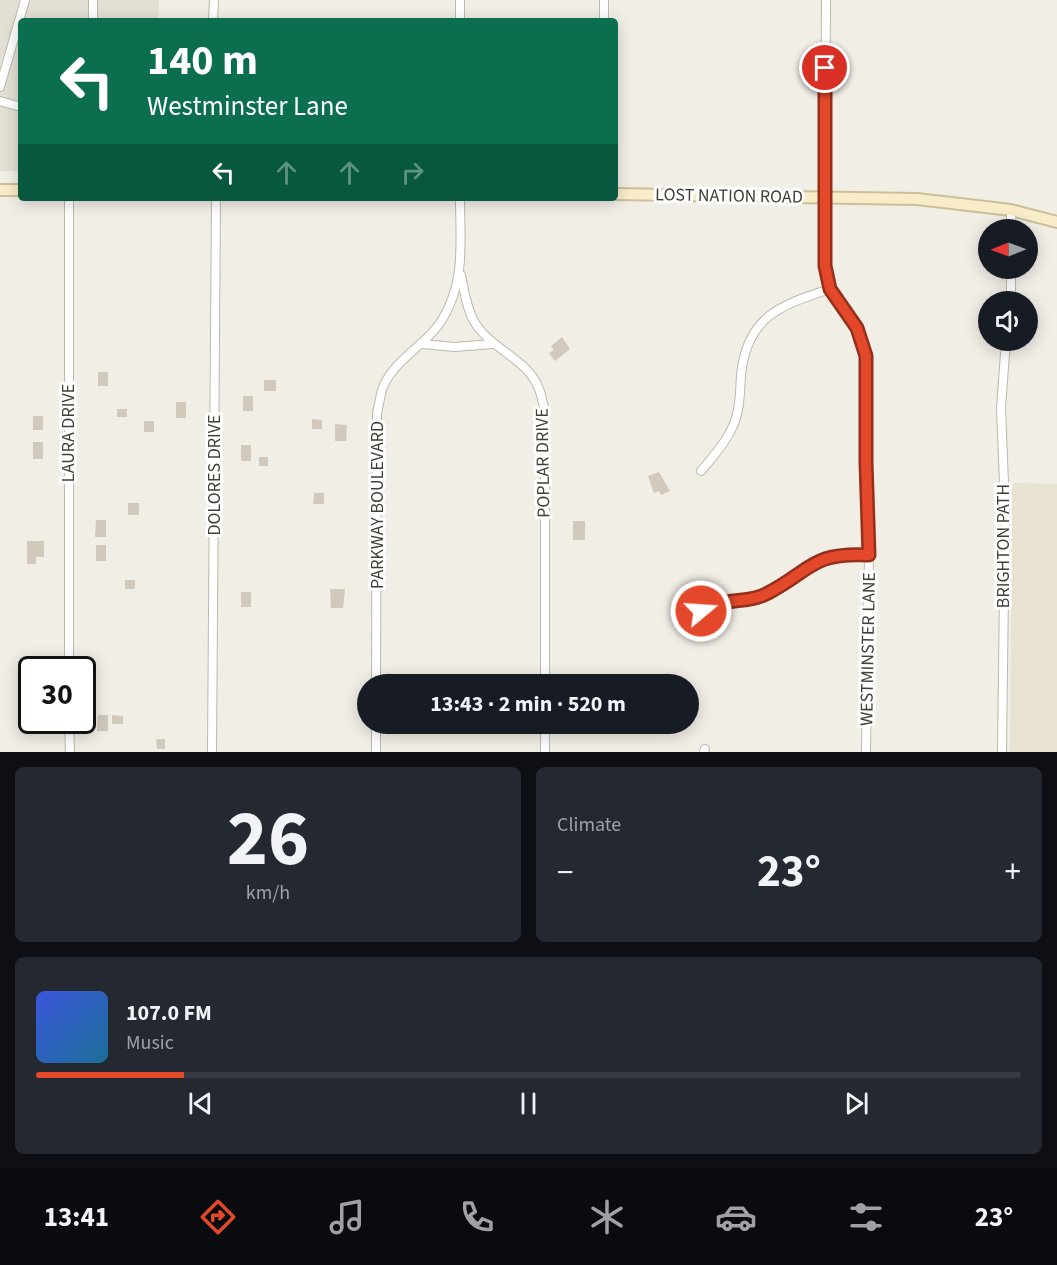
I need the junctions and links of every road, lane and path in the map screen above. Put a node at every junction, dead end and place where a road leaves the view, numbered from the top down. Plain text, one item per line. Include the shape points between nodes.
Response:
1 (25, 0) edge
2 (93, 0) edge
3 (214, 0) edge
4 (460, 0) edge
5 (604, 0) edge
6 (826, 0) edge
7 (20, 18) edge
8 (93, 18) edge
9 (213, 18) edge
10 (460, 18) edge
11 (604, 18) edge
12 (18, 24) edge
13 (0, 87) edge
14 (0, 101) edge
15 (18, 106) edge
16 (0, 190) edge
17 (18, 190) edge
18 (618, 194) edge
19 (825, 197) junction
20 (69, 201) edge
21 (216, 201) edge
22 (460, 201) edge
23 (1011, 210) junction
24 (1011, 219) edge
25 (1057, 222) edge
26 (460, 272) junction
27 (830, 289) junction
28 (423, 344) junction
29 (493, 344) junction
30 (1005, 351) edge
31 (701, 471) dead end
32 (869, 555) junction
33 (701, 611) dead end
34 (69, 656) edge
35 (376, 674) edge
36 (545, 674) edge
37 (69, 734) edge
38 (376, 734) edge
39 (545, 734) edge
40 (70, 752) edge
41 (212, 752) edge
42 (376, 752) edge
43 (545, 752) edge
44 (866, 752) edge
45 (1002, 752) edge

1 - 7 street
2 - 8 street
3 - 9 street
4 - 10 street
5 - 11 street
6 - 19 street, WESTMINSTER LANE
12 - 13 street
14 - 15 street
16 - 17 street
18 - 19 street, LOST NATION ROAD
19 - 23 street, LOST NATION ROAD via 917,199
19 - 27 street, WESTMINSTER LANE via 825,266
20 - 34 street, LAURA DRIVE
21 - 41 street, DOLORES DRIVE
22 - 26 street, PARKWAY BOULEVARD
23 - 24 street
23 - 25 street, LOST NATION ROAD
26 - 28 street, PARKWAY BOULEVARD via 442,320
26 - 29 street, POPLAR DRIVE via 475,323
27 - 31 street via 788,302 759,323 742,366 739,405 732,429
27 - 32 street, WESTMINSTER LANE via 857,328 866,356
28 - 29 street
28 - 35 street, PARKWAY BOULEVARD via 396,367 382,388 377,413
29 - 36 street, POPLAR DRIVE via 522,365 539,387 545,411
30 - 45 street, BRIGHTON PATH via 1001,408 1005,509
32 - 33 street via 836,555 818,560 768,593
32 - 44 street, WESTMINSTER LANE
37 - 40 street
38 - 42 street
39 - 43 street

